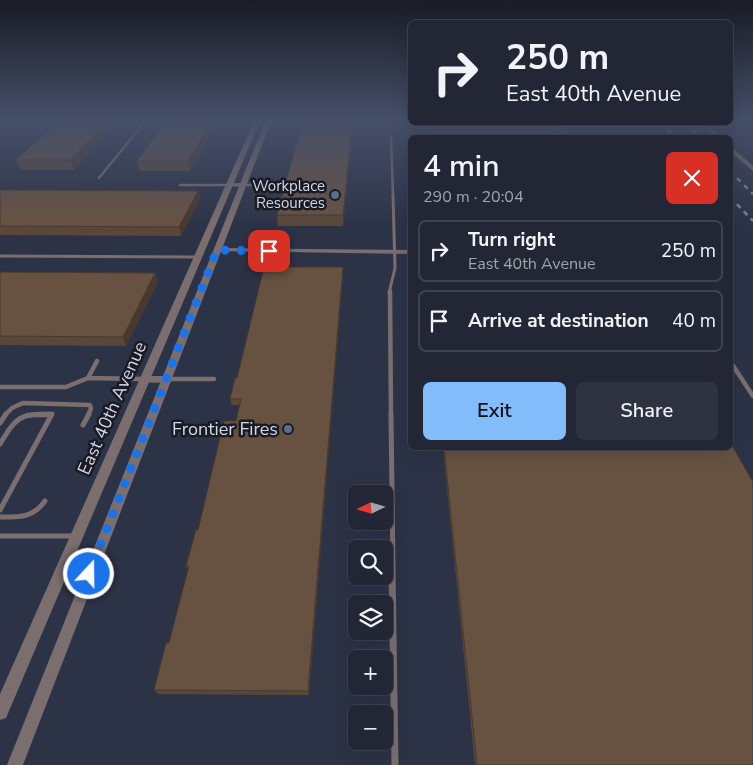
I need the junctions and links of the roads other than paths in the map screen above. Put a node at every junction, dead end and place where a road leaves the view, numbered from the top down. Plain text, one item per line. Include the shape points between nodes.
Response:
1 (118, 155) edge
2 (243, 155) edge
3 (255, 155) edge
4 (392, 155) edge
5 (737, 155) edge
6 (753, 169) edge
7 (99, 178) dead end
8 (180, 184) dead end
9 (230, 185) junction
10 (243, 185) junction
11 (274, 185) dead end
12 (213, 224) junction
13 (217, 250) junction
14 (395, 252) junction
15 (408, 252) edge
16 (0, 256) edge
17 (198, 257) junction
18 (97, 361) dead end
19 (733, 366) edge
20 (88, 378) junction
21 (144, 379) junction
22 (166, 379) junction
23 (214, 379) dead end
24 (0, 387) edge
25 (753, 396) edge
26 (0, 423) edge
27 (82, 425) dead end
28 (0, 444) edge
29 (45, 501) dead end
30 (0, 510) edge
31 (0, 517) edge
32 (0, 536) edge
33 (76, 536) junction
34 (0, 712) edge
35 (15, 765) edge
36 (395, 765) edge

1 - 7 lane
2 - 9 street, East 40th Avenue
3 - 10 street, East 40th Avenue
4 - 14 lane
5 - 6 street
8 - 9 lane
9 - 10 street
9 - 12 street, East 40th Avenue
10 - 11 lane
10 - 13 street, East 40th Avenue
12 - 13 street via 210,243
12 - 17 street, East 40th Avenue
13 - 14 street
13 - 22 street, East 40th Avenue
14 - 15 street
14 - 36 lane via 395,271 389,294
16 - 17 lane
17 - 21 street, East 40th Avenue
18 - 20 lane
19 - 25 lane
20 - 21 lane
20 - 24 lane via 66,387
21 - 22 street
21 - 33 street, East 40th Avenue
22 - 23 lane
22 - 35 street, East 40th Avenue
26 - 27 lane via 8,411 23,403 90,405
28 - 30 lane via 14,420 21,415 52,414
29 - 31 lane via 34,515
32 - 33 lane
33 - 34 street, East 40th Avenue

